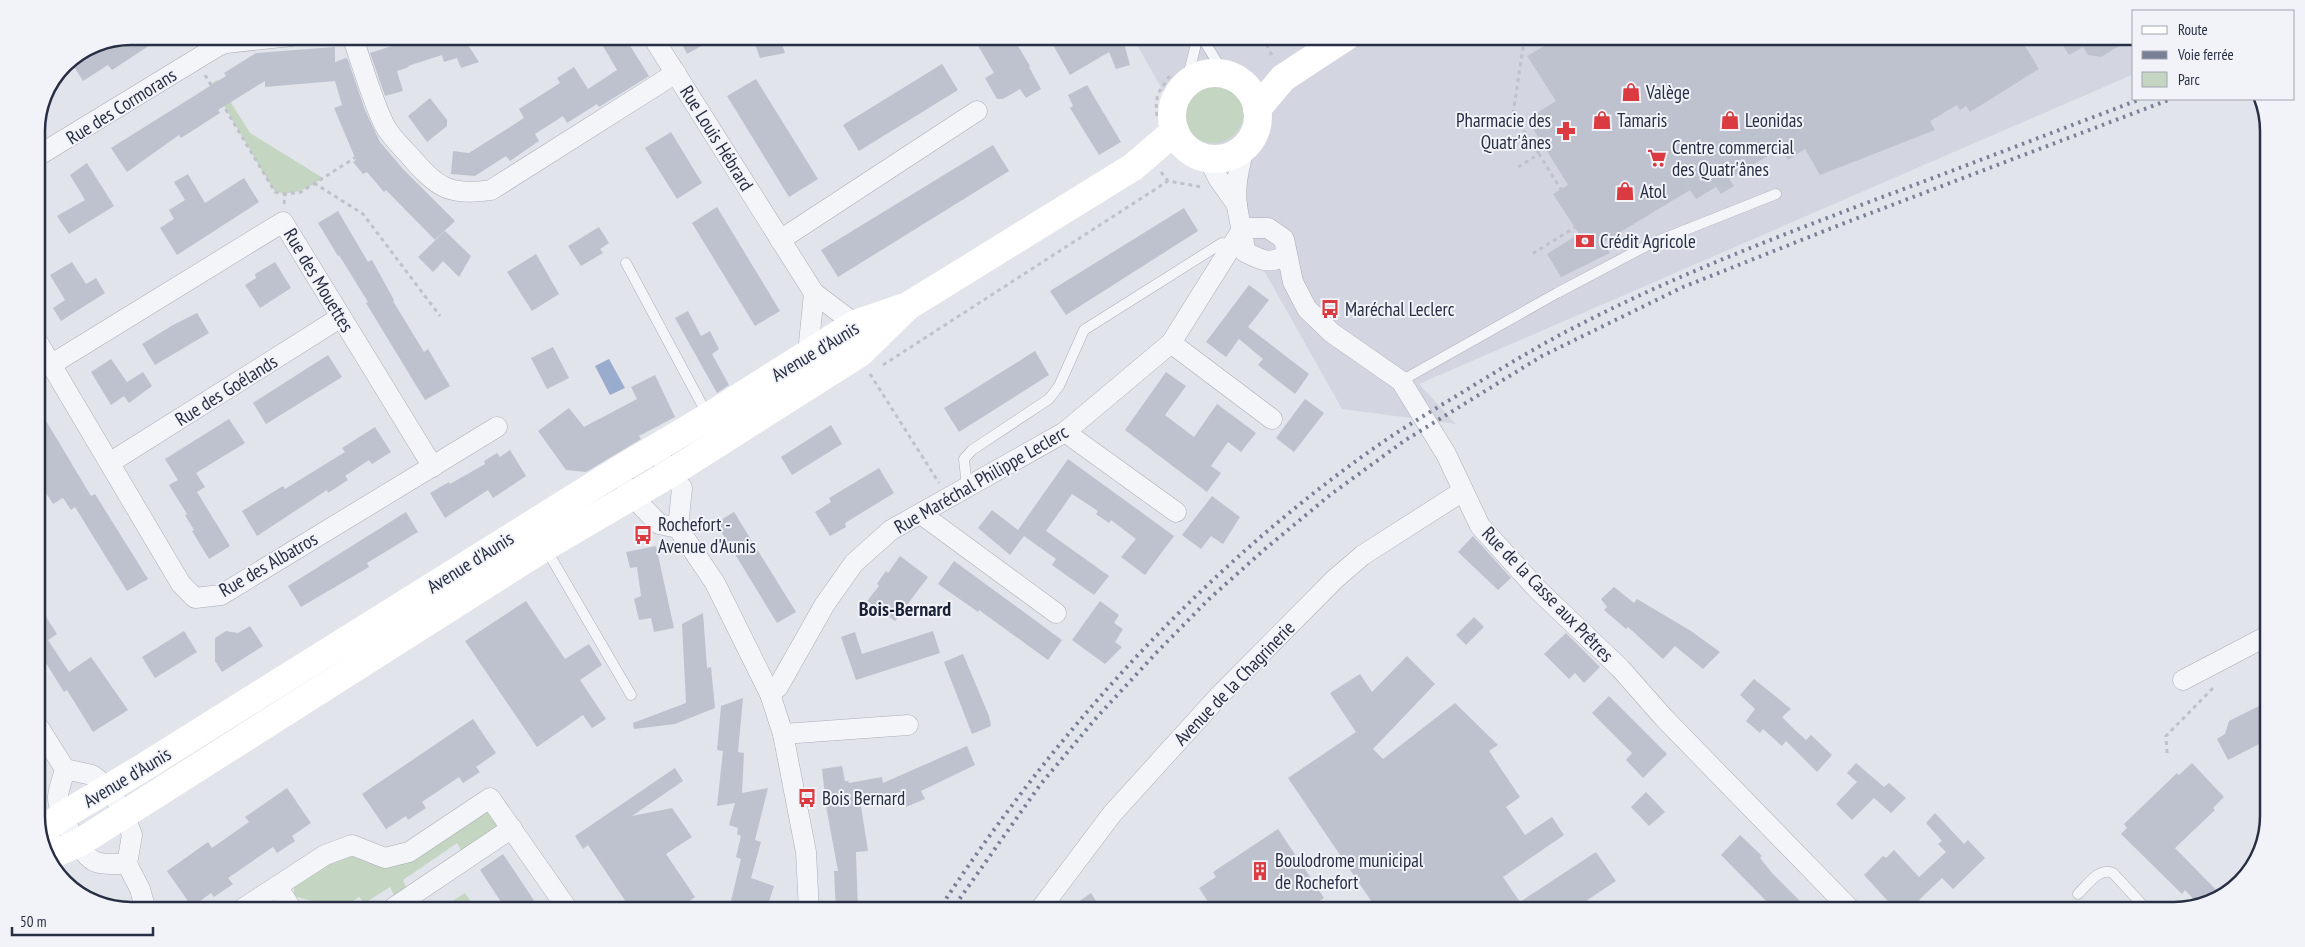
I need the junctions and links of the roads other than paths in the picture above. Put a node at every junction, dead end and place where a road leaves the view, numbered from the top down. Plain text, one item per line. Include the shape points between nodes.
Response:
1 (221, 45) edge
2 (355, 45) edge
3 (658, 45) edge
4 (1195, 45) edge
5 (1206, 45) edge
6 (1333, 45) edge
7 (676, 73) junction
8 (1180, 76) junction
9 (1233, 78) junction
10 (1283, 78) junction
11 (1257, 109) junction
12 (977, 111) dead end
13 (1166, 126) junction
14 (1244, 147) junction
15 (45, 151) edge
16 (1200, 156) junction
17 (1152, 170) junction
18 (1776, 194) dead end
19 (1232, 198) junction
20 (1243, 228) junction
21 (780, 240) junction
22 (1232, 247) junction
23 (1286, 256) junction
24 (626, 263) dead end
25 (814, 293) junction
26 (908, 306) junction
27 (341, 317) junction
28 (855, 324) junction
29 (1171, 343) junction
30 (45, 353) edge
31 (810, 353) junction
32 (52, 364) junction
33 (865, 364) junction
34 (1402, 381) junction
35 (708, 417) junction
36 (1272, 419) dead end
37 (497, 426) dead end
38 (1065, 432) junction
39 (654, 450) junction
40 (111, 462) junction
41 (433, 466) junction
42 (617, 471) junction
43 (671, 473) junction
44 (967, 488) junction
45 (1463, 491) junction
46 (632, 496) junction
47 (1176, 512) dead end
48 (921, 514) junction
49 (678, 528) junction
50 (544, 547) junction
51 (1056, 613) dead end
52 (2260, 640) edge
53 (2183, 680) dead end
54 (770, 694) junction
55 (631, 695) dead end
56 (908, 725) dead end
57 (783, 734) junction
58 (45, 737) edge
59 (65, 769) junction
60 (108, 788) junction
61 (124, 814) junction
62 (62, 816) junction
63 (46, 828) edge
64 (512, 828) junction
65 (79, 844) junction
66 (54, 854) edge
67 (127, 864) junction
68 (277, 886) junction
69 (2078, 894) dead end
70 (144, 902) edge
71 (253, 902) edge
72 (287, 902) edge
73 (402, 902) edge
74 (563, 902) edge
75 (809, 902) edge
76 (1046, 902) edge
77 (1843, 902) edge
78 (2140, 902) edge

1 - 15 street, Rue des Cormorans
2 - 7 street via 391,135 430,178 458,192 491,190
3 - 7 street, Rue Louis Hébrard
4 - 8 lane
5 - 9 lane
6 - 10 main road
7 - 21 street, Rue Louis Hébrard
8 - 9 main road
8 - 13 main road
9 - 10 main road
9 - 11 main road via 1254,99
10 - 11 main road
11 - 14 main road via 1255,130
12 - 21 street
13 - 16 main road via 1185,147
13 - 17 main road, Avenue d'Aunis
14 - 16 main road via 1227,157
14 - 19 street
16 - 17 main road, Avenue d'Aunis
16 - 19 street
17 - 26 main road, Avenue d'Aunis
18 - 34 lane via 1650,244
19 - 20 street
20 - 22 street, Rue Maréchal Philippe Leclerc
20 - 23 street, Rue de la Casse aux Prêtres via 1268,228 1284,239
20 - 23 street via 1245,252 1273,262
21 - 25 street, Rue Louis Hébrard
22 - 29 street, Rue Maréchal Philippe Leclerc
22 - 44 lane via 1222,243 1084,330 1059,386 1049,399 972,450 964,459
23 - 34 street, Rue de la Casse aux Prêtres via 1307,309 1332,333
24 - 35 lane
25 - 28 street
25 - 31 street
26 - 28 main road, Avenue d'Aunis
26 - 33 main road, Avenue d'Aunis
27 - 32 street, Rue des Mouettes via 283,222
27 - 40 street, Rue des Goélands
27 - 41 street, Rue des Mouettes
28 - 31 main road, Avenue d'Aunis
28 - 33 street
29 - 36 street
29 - 38 street, Rue Maréchal Philippe Leclerc
30 - 32 street, Rue des Albatros
31 - 35 main road, Avenue d'Aunis
32 - 40 street, Rue des Albatros
33 - 43 main road, Avenue d'Aunis
34 - 45 street, Rue de la Casse aux Prêtres via 1430,425
35 - 39 main road, Avenue d'Aunis
37 - 41 street, Rue des Albatros
38 - 44 street, Rue Maréchal Philippe Leclerc
38 - 47 street
39 - 42 main road, Avenue d'Aunis
39 - 43 street
40 - 41 street, Rue des Albatros via 181,584 195,598 221,595
42 - 46 street
42 - 60 main road, Avenue d'Aunis
43 - 46 main road, Avenue d'Aunis
43 - 49 street via 682,488
44 - 48 street, Rue Maréchal Philippe Leclerc
45 - 76 street, Avenue de la Chagrinerie via 1363,554 1335,579 1218,697 1112,814
45 - 77 street, Rue de la Casse aux Prêtres via 1480,526 1538,590 1620,668 1664,718
46 - 49 street via 658,524
46 - 50 main road, Avenue d'Aunis
48 - 51 street
48 - 54 street, Rue Maréchal Philippe Leclerc via 891,530 854,563 825,604 778,687
49 - 54 street via 715,583
50 - 55 lane
50 - 61 main road, Avenue d'Aunis
52 - 53 street
54 - 57 street
56 - 57 street
57 - 75 street via 806,852
58 - 59 street
59 - 60 street via 92,775
59 - 62 street via 58,796
60 - 61 street
60 - 62 main road, Avenue d'Aunis
61 - 65 main road, Avenue d'Aunis
61 - 67 street via 132,835
62 - 63 main road, Avenue d'Aunis
62 - 65 street
64 - 68 street via 490,798 409,852 385,858 352,845 325,855
64 - 73 street
64 - 74 street
65 - 66 main road, Avenue d'Aunis
65 - 67 street via 88,858 98,863
67 - 70 street
68 - 71 street
68 - 72 street
69 - 78 lane via 2100,872 2107,870

